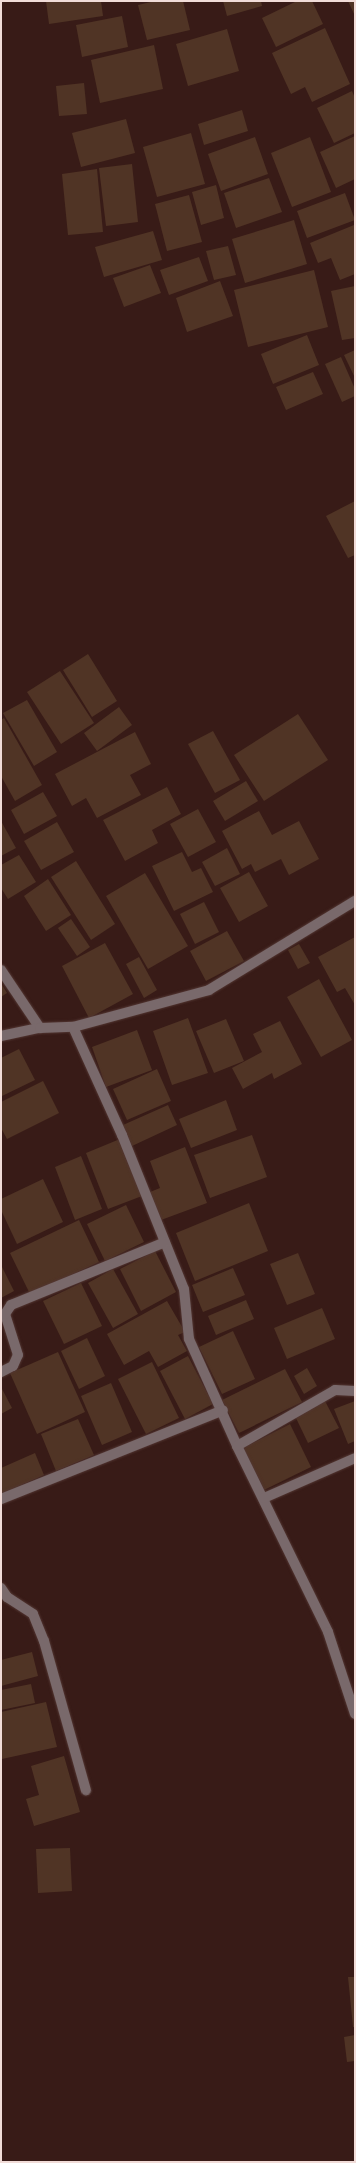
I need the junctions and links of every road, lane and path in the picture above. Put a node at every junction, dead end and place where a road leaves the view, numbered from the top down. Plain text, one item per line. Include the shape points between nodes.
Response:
1 (355, 901) edge
2 (1, 970) edge
3 (40, 1028) junction
4 (73, 1028) junction
5 (1, 1036) edge
6 (165, 1242) junction
7 (1, 1372) edge
8 (355, 1391) edge
9 (223, 1410) junction
10 (237, 1446) junction
11 (355, 1458) edge
12 (264, 1498) junction
13 (1, 1499) edge
14 (1, 1588) edge
15 (355, 1714) edge
16 (86, 1790) dead end

1 - 4 street via 208,990
2 - 3 street
3 - 4 street
3 - 5 street
4 - 6 street via 122,1135
6 - 7 street via 11,1305 4,1314 18,1355 12,1366
6 - 9 street via 184,1289 189,1339
8 - 10 street via 335,1390
9 - 10 street
9 - 13 street
10 - 12 street
11 - 12 street
12 - 15 street via 328,1632
14 - 16 street via 7,1597 34,1614

